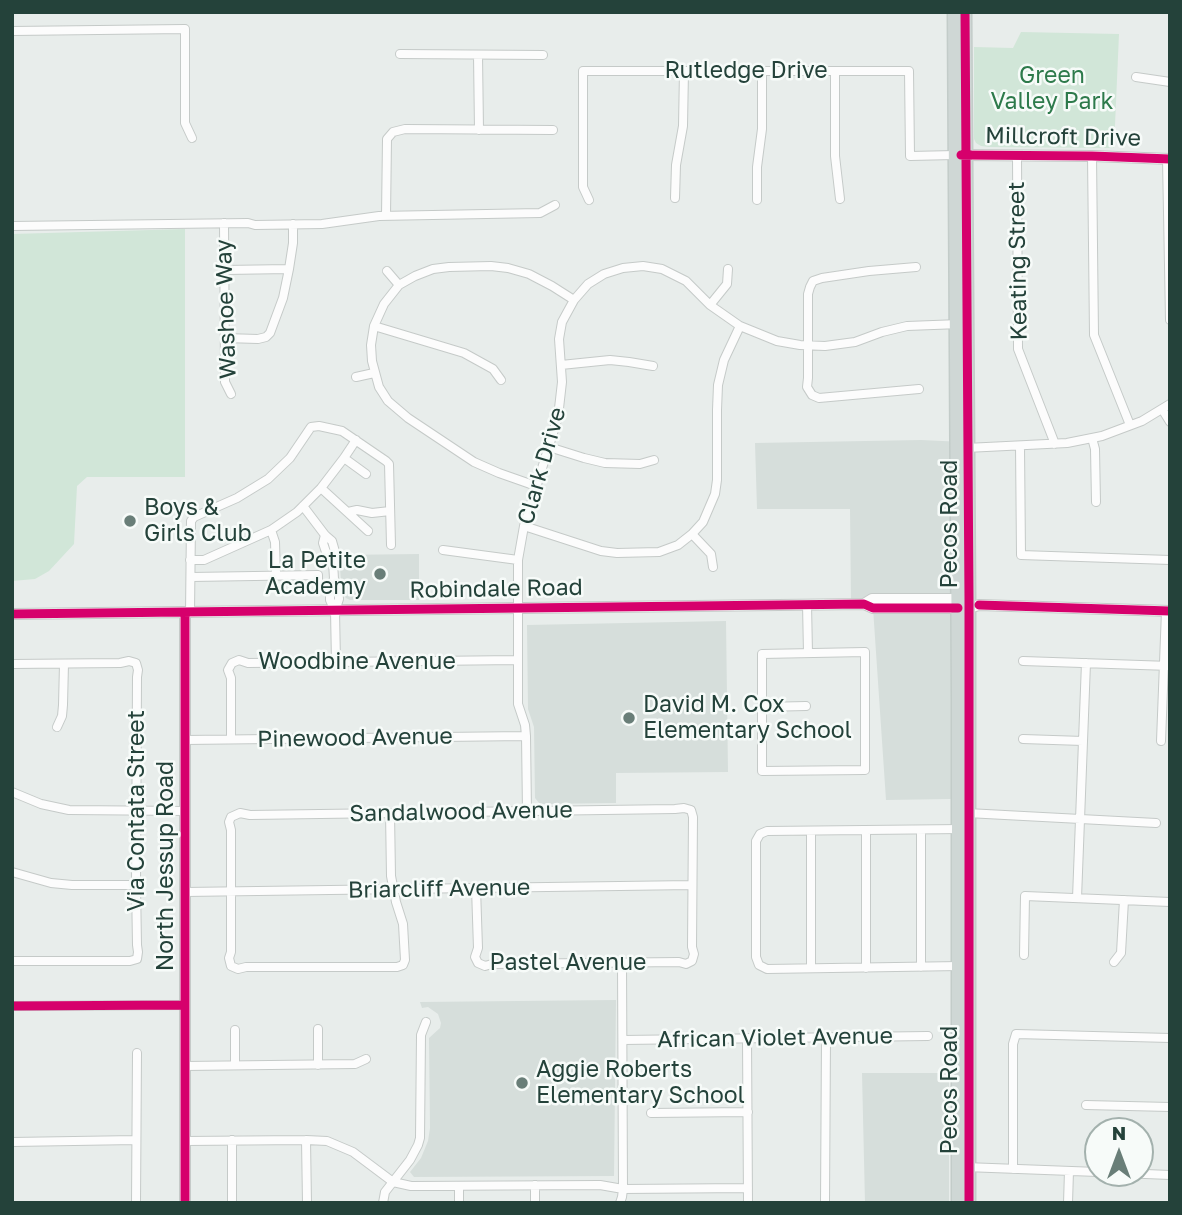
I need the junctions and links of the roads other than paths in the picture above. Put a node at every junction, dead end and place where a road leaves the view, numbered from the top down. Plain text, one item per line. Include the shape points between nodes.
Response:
1 (954, 12) edge
2 (965, 12) edge
3 (12, 32) edge
4 (400, 54) dead end
5 (478, 55) junction
6 (543, 55) dead end
7 (684, 71) junction
8 (762, 71) junction
9 (835, 71) junction
10 (1136, 77) dead end
11 (1170, 82) edge
12 (479, 130) junction
13 (553, 130) dead end
14 (192, 138) dead end
15 (961, 155) junction
16 (1017, 155) junction
17 (909, 156) joint
18 (1092, 156) junction
19 (1168, 159) edge
20 (675, 198) dead end
21 (840, 199) dead end
22 (589, 200) dead end
23 (757, 200) dead end
24 (555, 205) dead end
25 (386, 216) junction
26 (224, 223) junction
27 (293, 224) junction
28 (12, 226) edge
29 (916, 267) dead end
30 (289, 269) junction
31 (728, 269) dead end
32 (225, 270) junction
33 (387, 271) dead end
34 (399, 285) junction
35 (574, 300) junction
36 (710, 305) junction
37 (1170, 320) edge
38 (962, 324) junction
39 (373, 326) junction
40 (740, 326) junction
41 (225, 338) junction
42 (809, 346) junction
43 (561, 365) junction
44 (653, 366) dead end
45 (374, 373) junction
46 (356, 377) dead end
47 (501, 380) dead end
48 (919, 389) dead end
49 (231, 394) dead end
50 (1166, 407) edge
51 (1170, 422) edge
52 (1130, 425) junction
53 (1092, 438) junction
54 (356, 440) junction
55 (1055, 444) junction
56 (1020, 446) junction
57 (549, 447) junction
58 (962, 449) junction
59 (344, 458) junction
60 (654, 460) dead end
61 (366, 474) dead end
62 (536, 486) junction
63 (321, 488) junction
64 (1096, 502) dead end
65 (303, 506) junction
66 (348, 512) junction
67 (390, 512) junction
68 (524, 526) junction
69 (271, 530) junction
70 (368, 531) dead end
71 (692, 534) junction
72 (391, 545) dead end
73 (443, 550) dead end
74 (190, 560) junction
75 (518, 560) junction
76 (1170, 560) edge
77 (713, 567) dead end
78 (276, 576) junction
79 (191, 577) junction
80 (318, 580) dead end
81 (807, 604) junction
82 (967, 604) junction
83 (517, 608) junction
84 (335, 611) junction
85 (1168, 611) edge
86 (187, 613) junction
87 (12, 614) edge
88 (808, 653) junction
89 (518, 660) junction
90 (1023, 661) dead end
91 (336, 663) junction
92 (1086, 663) junction
93 (12, 664) edge
94 (64, 664) junction
95 (1167, 666) edge
96 (958, 699) junction
97 (806, 706) dead end
98 (762, 707) junction
99 (57, 726) dead end
100 (969, 726) junction
101 (526, 736) junction
102 (231, 739) junction
103 (1023, 739) dead end
104 (185, 740) junction
105 (1083, 741) junction
106 (1161, 741) dead end
107 (12, 792) edge
108 (136, 811) junction
109 (185, 811) junction
110 (527, 812) junction
111 (963, 813) junction
112 (390, 814) junction
113 (1080, 820) junction
114 (1156, 823) dead end
115 (963, 829) junction
116 (866, 830) junction
117 (922, 830) junction
118 (811, 831) junction
119 (12, 873) edge
120 (136, 885) junction
121 (692, 885) junction
122 (477, 888) junction
123 (393, 889) junction
124 (185, 891) junction
125 (231, 891) junction
126 (1077, 898) junction
127 (1124, 900) junction
128 (1170, 902) edge
129 (1024, 955) dead end
130 (12, 961) edge
131 (1114, 962) dead end
132 (622, 963) junction
133 (963, 966) junction
134 (922, 967) junction
135 (811, 968) junction
136 (866, 968) junction
137 (185, 1005) junction
138 (12, 1006) edge
139 (426, 1022) dead end
140 (318, 1029) dead end
141 (235, 1030) dead end
142 (928, 1036) dead end
143 (747, 1038) junction
144 (825, 1038) junction
145 (1170, 1038) edge
146 (623, 1040) junction
147 (137, 1053) dead end
148 (366, 1059) dead end
149 (235, 1065) junction
150 (318, 1065) junction
151 (185, 1066) junction
152 (1086, 1105) dead end
153 (1170, 1107) edge
154 (748, 1112) junction
155 (650, 1113) dead end
156 (136, 1140) junction
157 (232, 1140) junction
158 (306, 1140) junction
159 (185, 1141) junction
160 (12, 1142) edge
161 (963, 1168) junction
162 (1013, 1170) junction
163 (1069, 1171) junction
164 (1084, 1172) edge
165 (393, 1182) junction
166 (535, 1185) junction
167 (459, 1186) junction
168 (748, 1188) junction
169 (623, 1189) junction
170 (136, 1203) edge
171 (185, 1203) edge
172 (232, 1203) edge
173 (307, 1203) edge
174 (383, 1203) edge
175 (459, 1203) edge
176 (535, 1203) edge
177 (620, 1203) edge
178 (748, 1203) edge
179 (825, 1203) edge
180 (958, 1203) edge
181 (969, 1203) edge
182 (1068, 1203) edge

1 - 15 main road
2 - 15 main road, Pecos Road
3 - 14 street via 185,29 185,122
4 - 5 street
5 - 6 street
5 - 12 street
7 - 8 street, Rutledge Drive
7 - 20 street
7 - 22 street, Rutledge Drive via 583,71 583,187
8 - 9 street, Rutledge Drive
8 - 23 street
9 - 17 street, Rutledge Drive via 909,71
9 - 21 street
10 - 11 street
12 - 13 street
12 - 25 street via 393,132 387,139
15 - 16 street, Millcroft Drive
15 - 17 street, Millcroft Drive
15 - 38 main road, Pecos Road
15 - 38 main road, Pecos Road via 956,212
16 - 18 street, Millcroft Drive
16 - 55 street, Keating Street via 1018,349
18 - 19 street, Millcroft Drive
18 - 52 street via 1094,335
19 - 37 street
24 - 25 street via 540,213
25 - 27 street
26 - 27 street
26 - 28 street
26 - 32 street, Washoe Way
27 - 30 street
29 - 42 street via 813,281 808,295
30 - 32 street
30 - 41 street via 280,308 266,337
31 - 36 street via 727,284
32 - 41 street, Washoe Way
33 - 34 street
34 - 35 street via 433,269 491,266 529,274
34 - 39 street
35 - 36 street, Clark Drive via 604,274 643,266 679,276
35 - 43 street, Clark Drive via 562,322
36 - 40 street, Clark Drive
38 - 42 street, Clark Drive via 907,326 855,342
38 - 58 main road, Pecos Road
39 - 45 street
39 - 47 street via 464,353 493,369
40 - 42 street, Clark Drive via 777,341
40 - 71 street via 718,385 715,495 704,522
41 - 49 street, Washoe Way via 225,382
42 - 48 street via 807,387 819,398
43 - 44 street via 610,360
43 - 57 street, Clark Drive via 561,400
45 - 46 street
45 - 62 street via 388,401 408,418 474,462
50 - 51 street
50 - 52 street
52 - 53 street
53 - 55 street
53 - 64 street
54 - 59 street
54 - 67 street via 389,464
54 - 74 street via 342,431 312,427 268,479 194,517
55 - 56 street
56 - 58 street
56 - 76 street via 1021,555
57 - 60 street via 605,463
57 - 62 street, Clark Drive
58 - 82 main road, Pecos Road
59 - 61 street
59 - 63 street
62 - 68 street, Clark Drive
63 - 65 street
63 - 66 street
65 - 69 street
65 - 84 street via 334,547 330,600
66 - 67 street
66 - 70 street
67 - 72 street
68 - 71 street via 617,554 659,552
68 - 75 street, Clark Drive
69 - 74 street via 204,560
69 - 78 street
71 - 77 street via 710,554
73 - 75 street
74 - 79 street
75 - 83 street, Clark Drive
78 - 79 street
78 - 80 street via 318,575
79 - 86 street
81 - 82 street, Robindale Road via 864,604 872,599
81 - 83 street, Robindale Road
81 - 88 street
82 - 85 street, Robindale Road
82 - 96 main road, Pecos Road
82 - 100 main road, Pecos Road
83 - 84 street, Robindale Road
83 - 89 street, Clark Drive
84 - 86 street, Robindale Road
84 - 91 street
85 - 95 street
86 - 87 street, Robindale Road
86 - 104 street, North Jessup Road
88 - 98 street via 762,654
88 - 98 street via 865,652 865,770 762,771
89 - 91 street, Woodbine Avenue
89 - 101 street, Clark Drive via 518,704
90 - 92 street
91 - 102 street, Woodbine Avenue via 232,663 228,670
92 - 95 street
92 - 105 street
93 - 94 street
94 - 99 street via 62,716
94 - 108 street, Via Contata Street via 136,663
95 - 106 street
96 - 100 main road
96 - 111 main road, Pecos Road
97 - 98 street
100 - 111 main road, Pecos Road
101 - 102 street, Pinewood Avenue
101 - 110 street, Clark Drive
102 - 104 street, Pinewood Avenue
103 - 105 street
104 - 109 street, North Jessup Road
105 - 113 street
107 - 108 street via 69,810
108 - 109 street
108 - 120 street, Via Contata Street
109 - 124 street, North Jessup Road
110 - 112 street, Sandalwood Avenue
110 - 121 street, Sandalwood Avenue via 691,810
111 - 113 street
111 - 115 main road, Pecos Road
112 - 123 street
112 - 125 street, Sandalwood Avenue via 240,813 231,817
113 - 114 street
113 - 126 street
115 - 117 street
115 - 133 main road, Pecos Road
116 - 117 street
116 - 118 street
116 - 136 street
117 - 134 street
118 - 135 street
118 - 135 street via 760,834 756,856 759,965 767,969
119 - 120 street via 51,883
120 - 130 street, Via Contata Street via 136,959
121 - 122 street, Briarcliff Avenue
121 - 132 street, Pastel Avenue via 692,961
122 - 123 street, Briarcliff Avenue
122 - 132 street, Pastel Avenue via 478,963
123 - 125 street, Briarcliff Avenue
123 - 125 street via 403,924 405,960 397,967 231,966
124 - 125 street, Briarcliff Avenue
124 - 137 street, North Jessup Road
126 - 127 street
126 - 129 street via 1024,896
127 - 128 street
127 - 131 street via 1121,953
132 - 146 street
133 - 134 street
133 - 161 main road, Pecos Road
134 - 136 street
135 - 136 street
137 - 138 street
137 - 151 street, North Jessup Road
139 - 165 street via 421,1035 420,1138 415,1153
140 - 150 street
141 - 149 street
142 - 144 street, African Violet Avenue
143 - 144 street, African Violet Avenue
143 - 146 street, African Violet Avenue
143 - 154 street
144 - 179 street
145 - 162 street via 1016,1034
146 - 169 street
147 - 156 street
148 - 150 street via 355,1064
149 - 150 street
149 - 151 street
151 - 159 street, North Jessup Road
152 - 153 street
154 - 155 street
154 - 168 street
156 - 160 street
156 - 170 street
157 - 158 street
157 - 159 street
157 - 172 street
158 - 165 street via 346,1148
158 - 173 street
159 - 171 street, North Jessup Road
161 - 162 street
161 - 180 main road, Pecos Road
161 - 181 main road, Pecos Road
162 - 163 street
163 - 164 street
163 - 182 street
165 - 167 street
165 - 174 street
166 - 167 street
166 - 169 street
166 - 176 street
167 - 175 street
168 - 169 street
168 - 178 street
169 - 177 street

